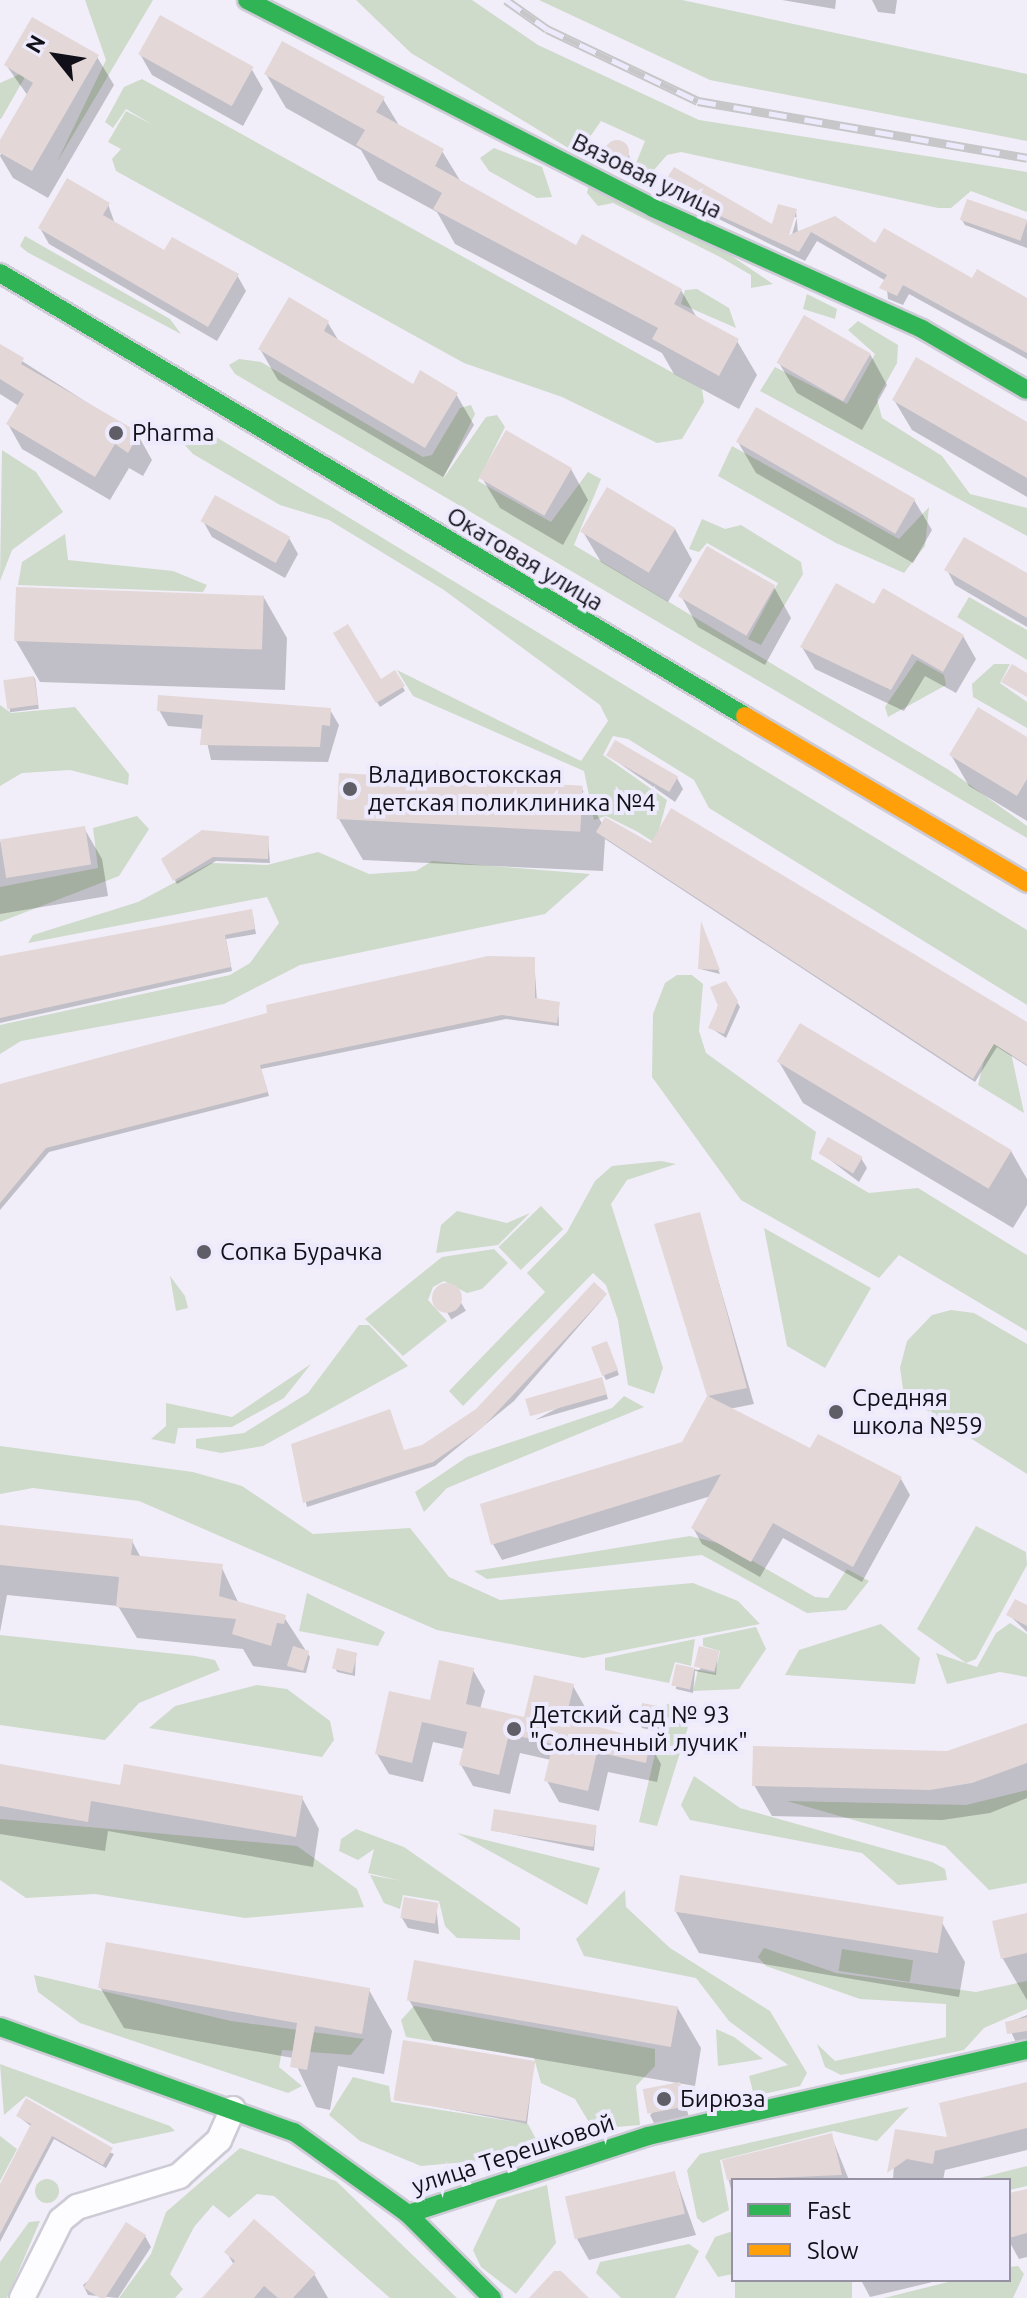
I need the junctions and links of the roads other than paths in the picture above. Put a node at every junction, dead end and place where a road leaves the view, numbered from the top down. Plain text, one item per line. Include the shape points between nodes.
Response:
1 (247, 0) edge
2 (0, 273) edge
3 (1027, 390) edge
4 (1027, 883) edge
5 (0, 2027) edge
6 (1027, 2050) edge
7 (233, 2109) junction
8 (408, 2214) junction
9 (22, 2298) edge
10 (492, 2298) edge

1 - 3 main road, Вязовая улица via 653,208 922,329
2 - 4 main road, Окатовая улица
5 - 7 main road, улица Терешковой
6 - 8 main road, улица Терешковой via 625,2143
7 - 8 main road, улица Терешковой via 294,2132
7 - 9 street via 219,2140 179,2176 77,2207 61,2220
8 - 10 main road

